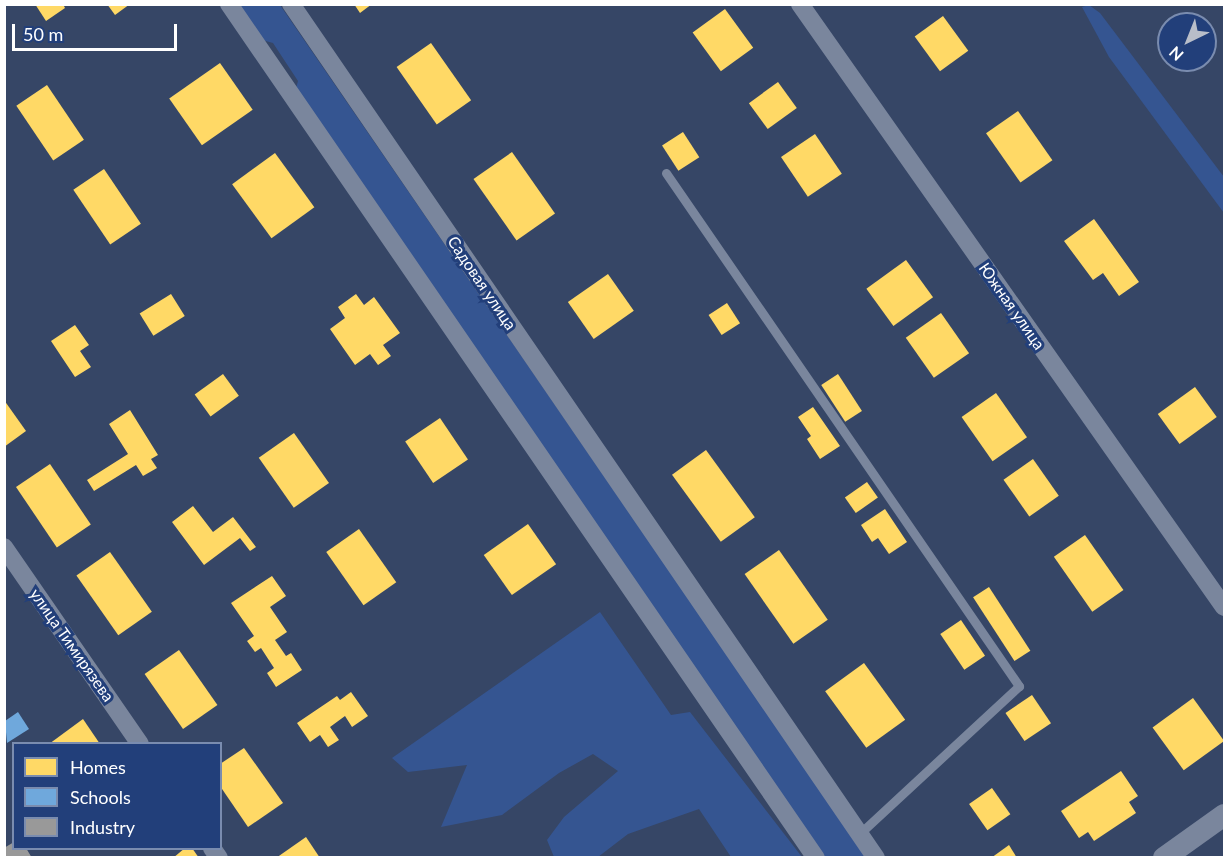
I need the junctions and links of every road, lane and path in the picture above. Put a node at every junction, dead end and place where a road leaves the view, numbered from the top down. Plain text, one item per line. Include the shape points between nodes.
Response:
1 (229, 4) edge
2 (291, 4) edge
3 (800, 4) edge
4 (666, 173) dead end
5 (4, 547) edge
6 (1224, 607) edge
7 (139, 742) edge
8 (1224, 814) edge
9 (860, 833) junction
10 (816, 858) edge
11 (876, 858) edge
12 (1164, 858) edge

1 - 10 street
2 - 9 street, Садовая улица
3 - 6 street, Южная улица
4 - 9 lane via 1019,686
5 - 7 street, улица Тимирязева
8 - 12 street
9 - 11 street, Садовая улица

